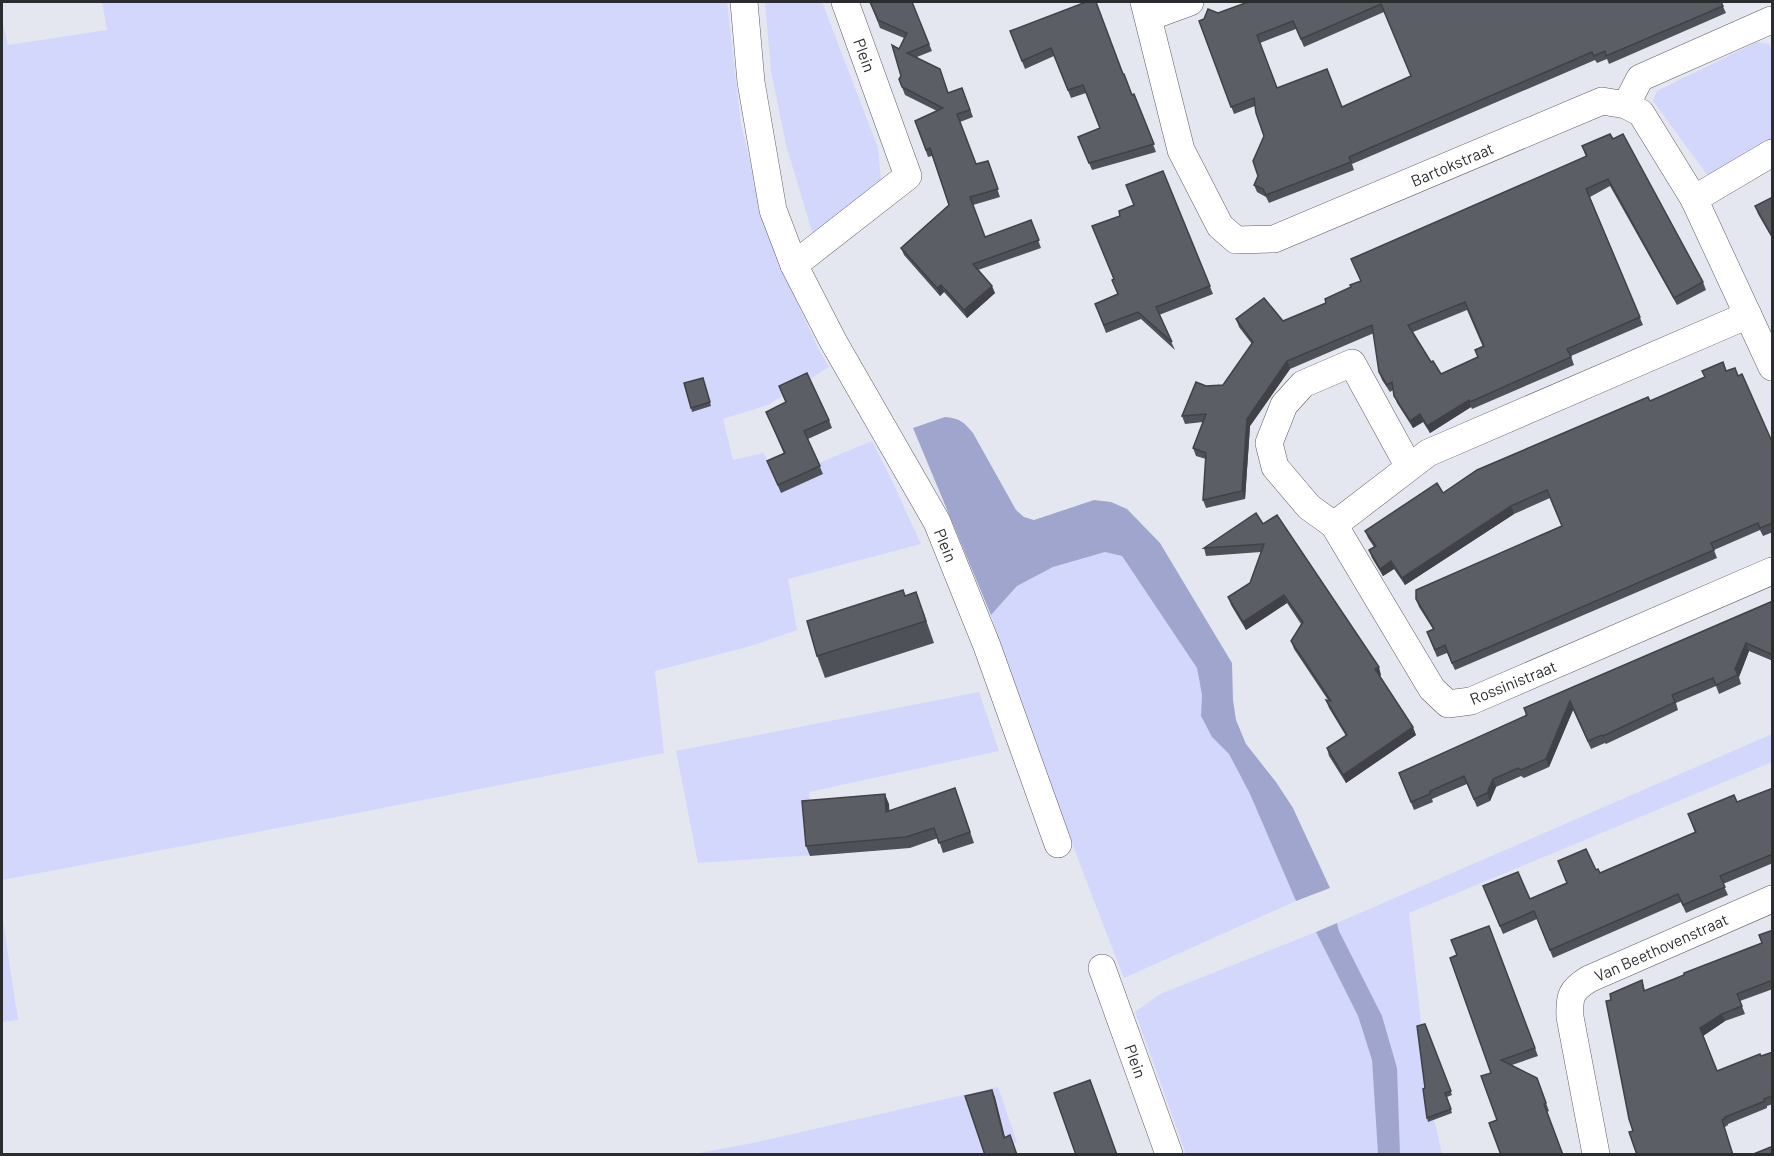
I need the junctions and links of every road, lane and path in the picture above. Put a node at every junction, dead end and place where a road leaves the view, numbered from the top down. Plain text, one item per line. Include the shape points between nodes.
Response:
1 (744, 2) edge
2 (845, 2) edge
3 (1190, 2) edge
4 (1146, 9) edge
5 (1768, 15) edge
6 (1626, 105) junction
7 (1773, 153) edge
8 (1694, 199) junction
9 (794, 265) junction
10 (1748, 315) junction
11 (1773, 368) edge
12 (1409, 467) junction
13 (1334, 525) junction
14 (1773, 571) edge
15 (1058, 844) dead end
16 (1773, 899) edge
17 (1102, 968) dead end
18 (1169, 1155) edge
19 (1596, 1155) edge

1 - 9 street, Plein via 751,82 772,210
2 - 9 street, Plein via 908,176
3 - 4 street
4 - 6 street, Bartokstraat via 1181,150 1220,226 1236,240 1274,239 1602,101
5 - 6 street via 1640,78
6 - 8 street via 1641,113
7 - 8 street
8 - 10 street
9 - 15 street, Plein via 937,522 987,646
10 - 11 street
10 - 12 street via 1428,453
12 - 13 street
12 - 13 street, Rossinistraat via 1352,363 1303,384 1284,405 1269,443 1275,468 1309,507
13 - 14 street, Rossinistraat via 1432,689 1448,704 1471,702
16 - 19 street, Van Beethovenstraat via 1589,978 1571,993 1570,1017
17 - 18 street, Plein

